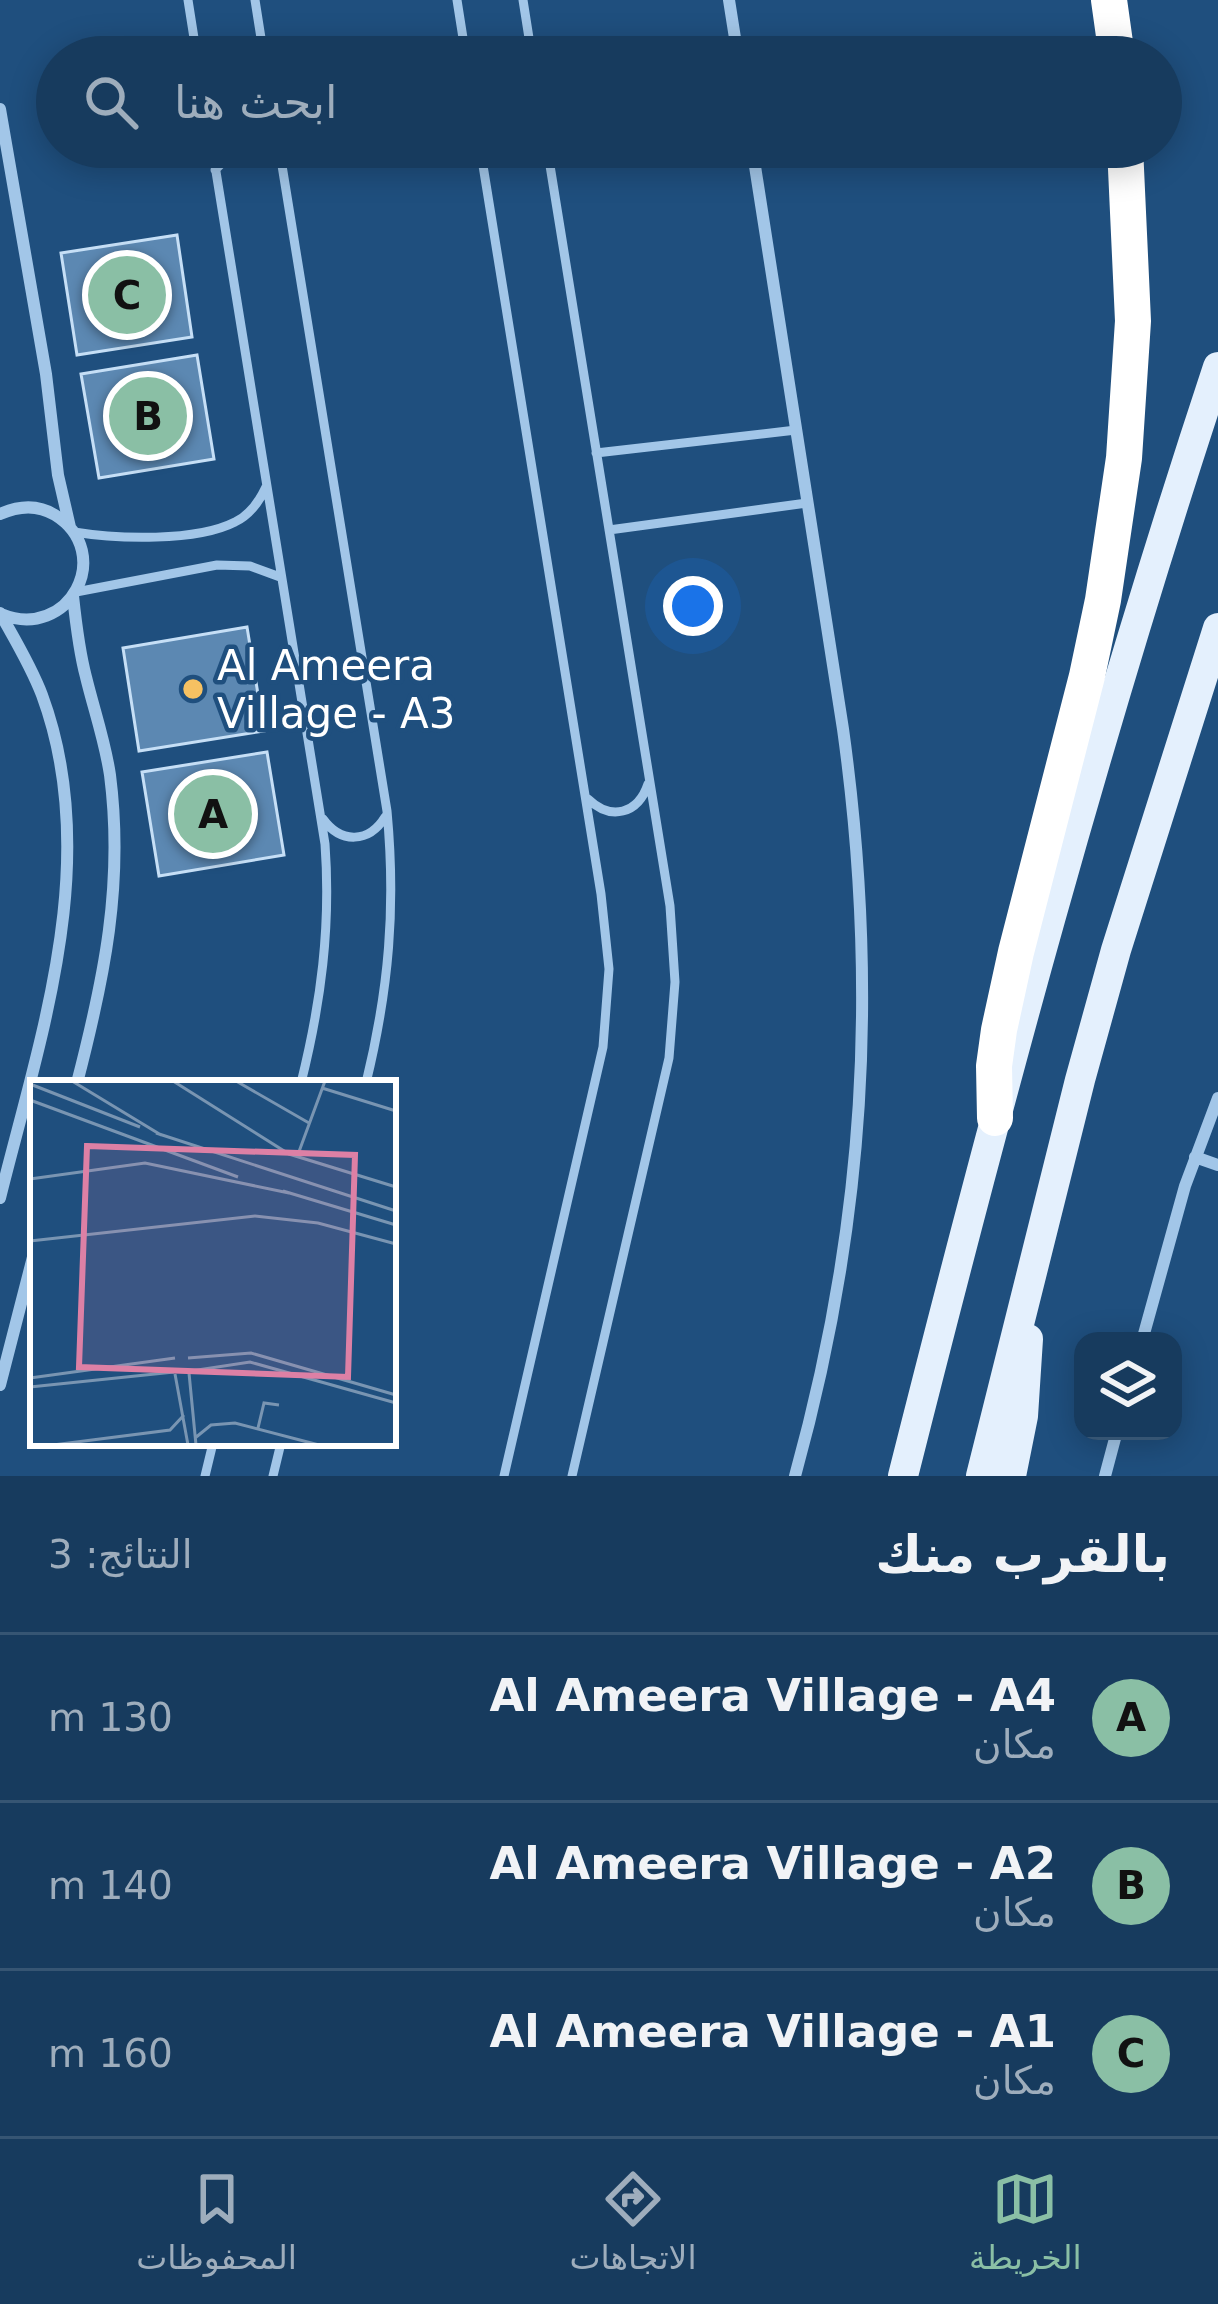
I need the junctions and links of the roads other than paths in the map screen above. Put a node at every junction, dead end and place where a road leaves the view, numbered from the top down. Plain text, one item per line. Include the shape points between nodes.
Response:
1 (188, 0) edge
2 (254, 0) edge
3 (457, 0) edge
4 (523, 0) edge
5 (729, 0) edge
6 (1108, 0) edge
7 (194, 36) edge
8 (260, 36) edge
9 (463, 36) edge
10 (529, 36) edge
11 (735, 36) edge
12 (1114, 36) edge
13 (0, 109) edge
14 (282, 168) edge
15 (483, 168) edge
16 (550, 168) edge
17 (755, 168) edge
18 (1126, 168) edge
19 (215, 170) edge
20 (1218, 367) edge
21 (796, 430) junction
22 (596, 453) junction
23 (266, 487) junction
24 (808, 503) junction
25 (0, 514) edge
26 (72, 530) junction
27 (609, 530) junction
28 (280, 578) junction
29 (74, 594) junction
30 (0, 613) edge
31 (1218, 628) edge
32 (649, 777) junction
33 (585, 795) junction
34 (388, 811) junction
35 (321, 814) junction
36 (78, 1080) edge
37 (302, 1080) edge
38 (367, 1080) edge
39 (1218, 1098) edge
40 (995, 1118) junction
41 (1195, 1157) junction
42 (1218, 1165) edge
43 (0, 1198) edge
44 (30, 1268) edge
45 (1025, 1298) junction
46 (1145, 1332) edge
47 (0, 1385) edge
48 (1115, 1440) edge
49 (212, 1446) edge
50 (279, 1446) edge
51 (206, 1476) edge
52 (273, 1476) edge
53 (504, 1476) edge
54 (572, 1476) edge
55 (795, 1476) edge
56 (903, 1476) edge
57 (981, 1476) edge
58 (1012, 1476) edge
59 (1105, 1476) edge

1 - 7 lane
2 - 8 lane
3 - 9 lane
4 - 10 lane
5 - 11 street
6 - 12 highway
13 - 26 street
14 - 34 lane
15 - 33 lane
16 - 22 lane
17 - 21 street
18 - 40 highway via 1130,390 1115,526 1087,676 999,1030
19 - 23 lane
20 - 40 main road via 1116,689
21 - 22 lane
21 - 24 street
22 - 27 lane
23 - 26 lane via 254,508 226,526 145,537
23 - 28 lane
24 - 27 lane
24 - 55 street via 853,798 864,1006 850,1214
25 - 26 street via 32,507
26 - 29 street via 83,562
27 - 32 lane
28 - 29 lane via 250,566 217,566
28 - 35 lane
29 - 30 street via 40,619
29 - 36 street via 80,656 110,772 115,850 109,944
30 - 43 street via 49,718 66,852 53,983
31 - 45 main road via 1116,950
32 - 33 lane via 638,804 619,812 599,809
32 - 54 lane via 674,944 669,1058
33 - 53 lane via 606,932 608,1008
34 - 35 lane via 376,830 356,839 334,832
34 - 38 lane via 391,948
35 - 37 lane via 326,954
39 - 41 street
40 - 56 main road
41 - 42 street
41 - 46 street
44 - 47 street
45 - 57 main road
45 - 58 main road via 1026,1388
48 - 59 street
49 - 51 lane
50 - 52 lane

